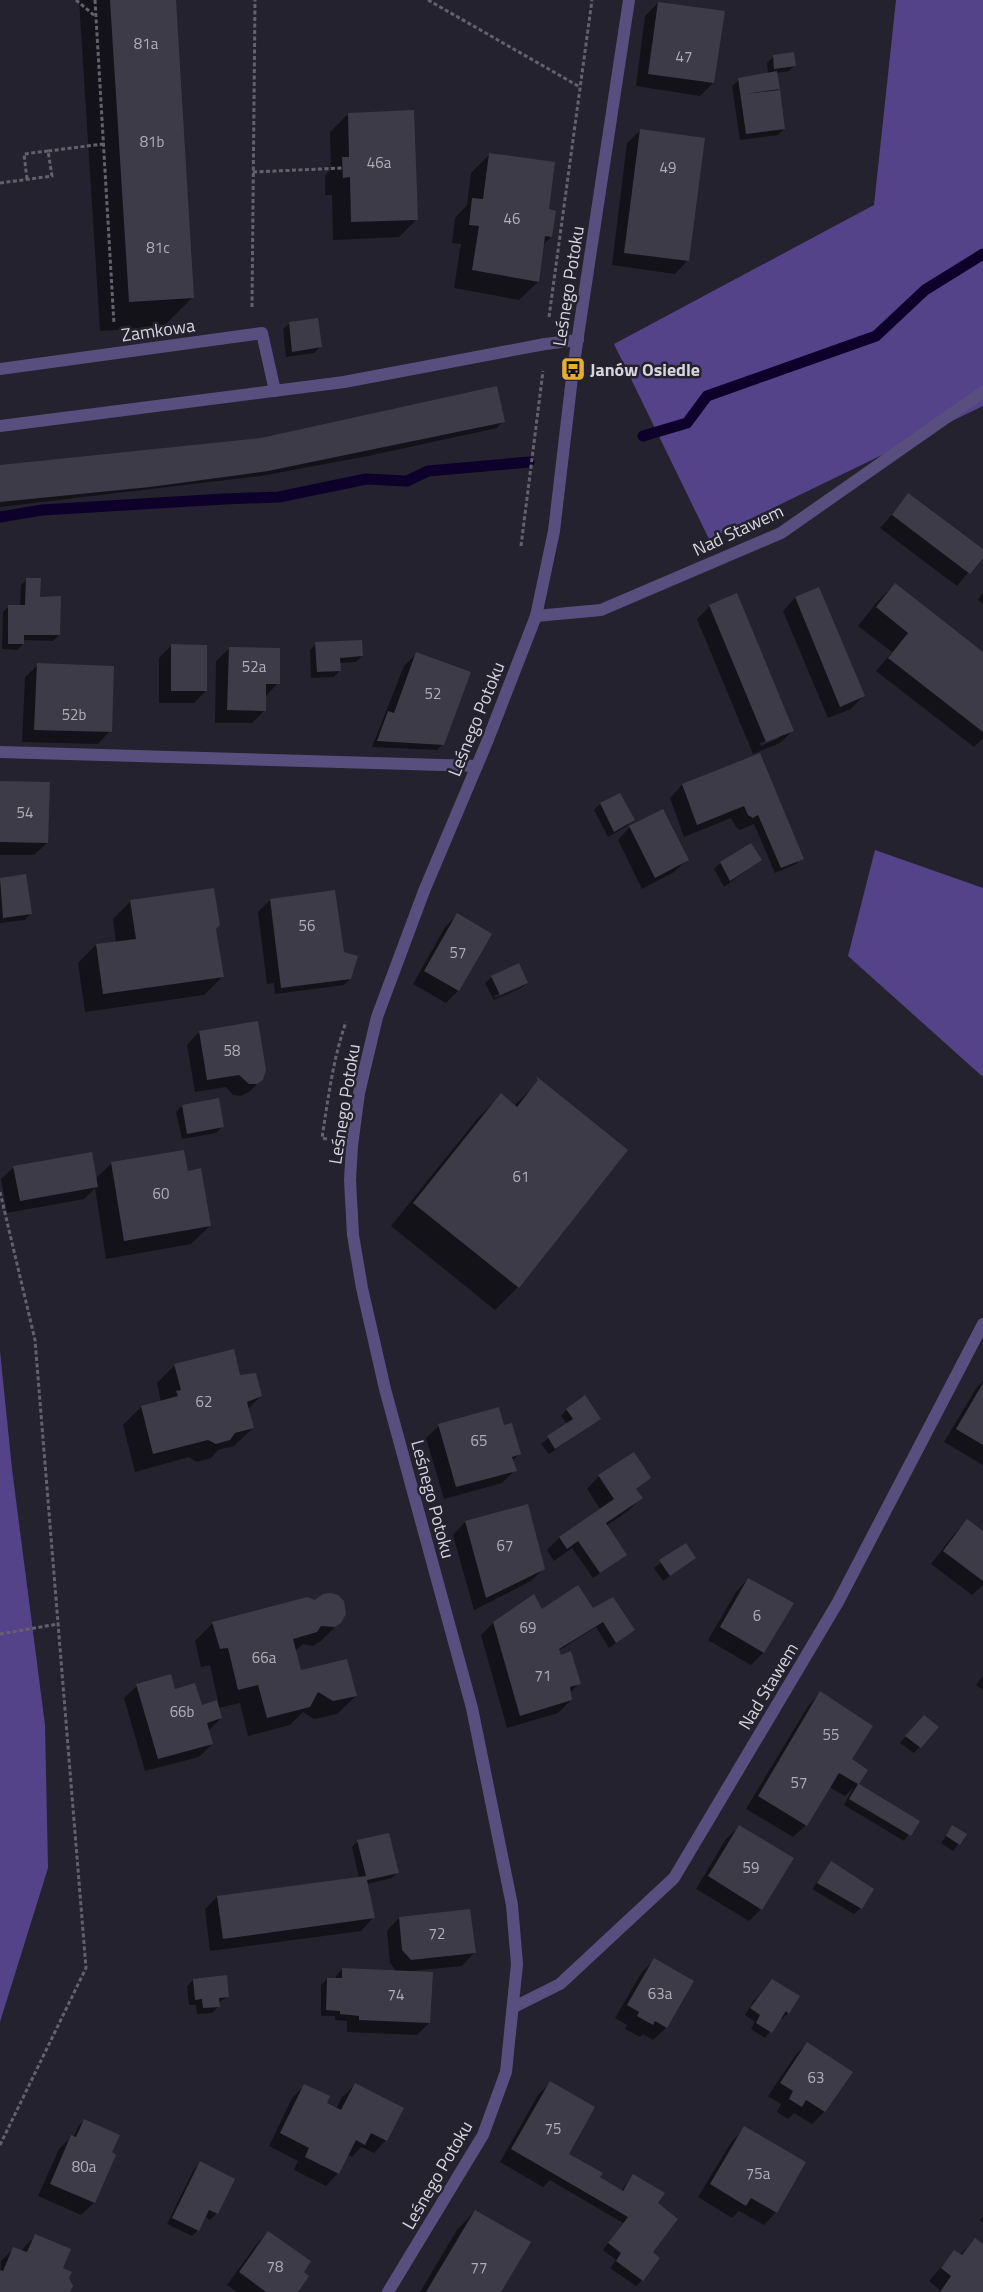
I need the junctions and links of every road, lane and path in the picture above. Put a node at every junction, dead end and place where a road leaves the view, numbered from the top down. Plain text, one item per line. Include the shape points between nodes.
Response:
1 (76, 0) edge
2 (95, 0) edge
3 (255, 0) edge
4 (428, 0) edge
5 (592, 0) edge
6 (629, 0) edge
7 (96, 16) junction
8 (580, 87) junction
9 (104, 144) junction
10 (48, 151) junction
11 (343, 168) dead end
12 (253, 172) junction
13 (27, 180) junction
14 (0, 183) edge
15 (252, 307) dead end
16 (114, 324) dead end
17 (578, 340) junction
18 (546, 344) junction
19 (0, 369) edge
20 (275, 391) junction
21 (983, 392) edge
22 (0, 426) edge
23 (520, 554) dead end
24 (536, 616) junction
25 (0, 752) edge
26 (477, 766) junction
27 (347, 1022) dead end
28 (352, 1146) junction
29 (0, 1192) edge
30 (983, 1324) edge
31 (58, 1624) junction
32 (0, 1634) edge
33 (514, 2008) junction
34 (0, 2146) edge
35 (388, 2292) edge

1 - 7 path
2 - 7 path
3 - 12 path
4 - 8 path
5 - 8 path
6 - 17 street, Leśnego Potoku
7 - 9 path
8 - 18 path
9 - 10 path
9 - 16 path
10 - 13 path via 24,154
10 - 13 path via 52,176
11 - 12 path
12 - 15 path
13 - 14 path
17 - 18 street
17 - 24 street, Leśnego Potoku via 554,531
18 - 20 street via 344,382
18 - 23 path
19 - 20 street, Zamkowa via 262,333
20 - 22 street
21 - 24 street, Nad Stawem via 781,533 601,610
24 - 26 street, Leśnego Potoku
25 - 26 street
26 - 28 street, Leśnego Potoku via 424,891 377,1018 359,1093
27 - 28 path via 340,1039 322,1138
28 - 33 street, Leśnego Potoku via 353,1235 362,1288 385,1389 472,1708 512,1905 517,1964
29 - 31 path via 34,1340
30 - 33 street, Nad Stawem via 838,1602 674,1878 560,1984
31 - 32 path
31 - 34 path via 86,1968
33 - 35 street, Leśnego Potoku via 506,2072 483,2135

